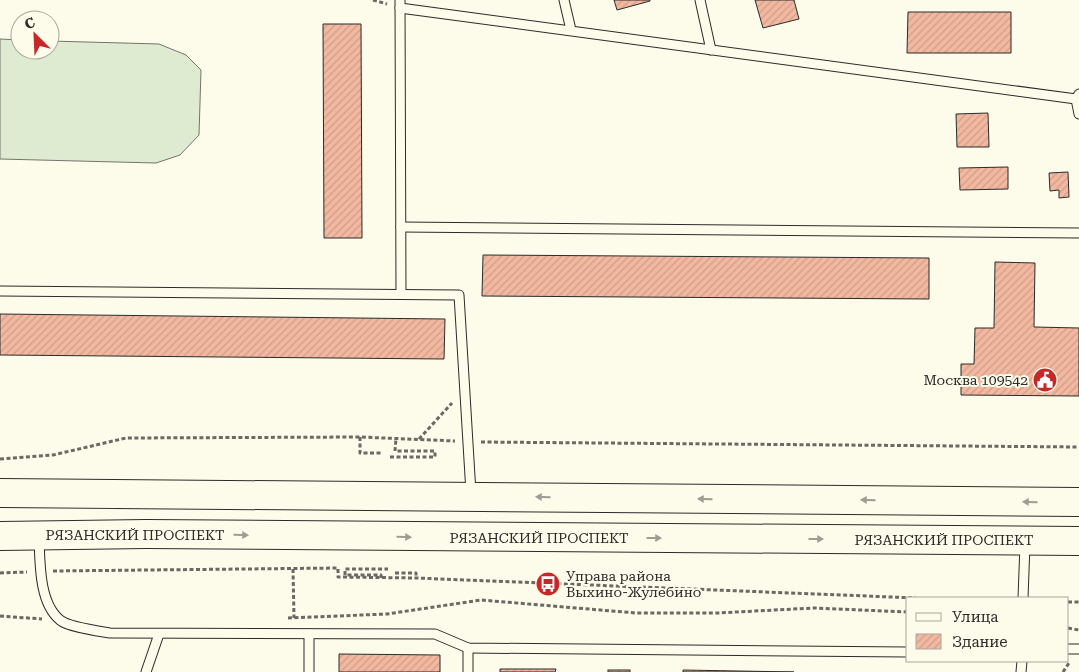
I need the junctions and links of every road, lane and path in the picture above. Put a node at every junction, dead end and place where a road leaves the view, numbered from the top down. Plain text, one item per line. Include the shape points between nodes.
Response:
1 (564, 0) edge
2 (700, 0) edge
3 (400, 4) edge
4 (572, 30) junction
5 (711, 50) junction
6 (1077, 96) edge
7 (1079, 114) edge
8 (401, 227) junction
9 (1079, 232) edge
10 (0, 290) edge
11 (401, 294) junction
12 (464, 390) junction
13 (360, 437) junction
14 (396, 438) junction
15 (419, 439) junction
16 (467, 442) junction
17 (1079, 447) edge
18 (383, 452) dead end
19 (390, 457) dead end
20 (0, 459) edge
21 (0, 493) edge
22 (471, 497) junction
23 (1079, 502) edge
24 (38, 534) junction
25 (0, 536) edge
26 (1025, 541) junction
27 (1079, 541) edge
28 (293, 569) junction
29 (388, 569) dead end
30 (40, 572) junction
31 (0, 573) edge
32 (395, 573) dead end
33 (381, 578) junction
34 (416, 578) junction
35 (1023, 597) edge
36 (906, 598) edge
37 (906, 612) edge
38 (0, 616) edge
39 (284, 618) dead end
40 (294, 618) junction
41 (60, 620) junction
42 (159, 634) junction
43 (292, 634) junction
44 (309, 634) junction
45 (468, 648) junction
46 (906, 652) edge
47 (146, 672) edge
48 (310, 672) edge
49 (468, 672) edge

1 - 4 lane
2 - 5 lane
3 - 4 lane
3 - 8 lane
4 - 5 lane
5 - 6 lane
6 - 7 lane
8 - 9 lane
8 - 11 lane
10 - 11 lane
11 - 12 lane via 459,295
12 - 15 path
12 - 16 lane
13 - 14 path
13 - 18 path via 360,453
13 - 20 path via 126,438 53,455
14 - 15 path
14 - 19 path via 396,451 435,451 435,457
15 - 16 path
16 - 17 path
16 - 22 lane
21 - 22 main road
23 -> 22 main road
24 - 25 main road, РЯЗАНСКИЙ ПРОСПЕКТ
24 -> 26 main road, РЯЗАНСКИЙ ПРОСПЕКТ
24 - 30 lane
26 - 27 main road, РЯЗАНСКИЙ ПРОСПЕКТ
26 - 35 lane
28 - 30 path
28 - 33 path via 338,568 338,577
28 - 40 path
29 - 33 path via 345,569 345,575 381,575
30 - 31 path
30 - 41 lane via 47,603
32 - 34 path via 416,572
33 - 34 path
34 - 36 path
37 - 40 path via 814,608 717,614 636,613 481,600 387,614
38 - 41 path
39 - 40 path
40 - 43 path
41 - 42 lane via 88,630
42 - 43 lane
42 - 47 lane
43 - 44 lane
44 - 45 lane via 435,634
44 - 48 lane
45 - 46 lane
45 - 49 lane

